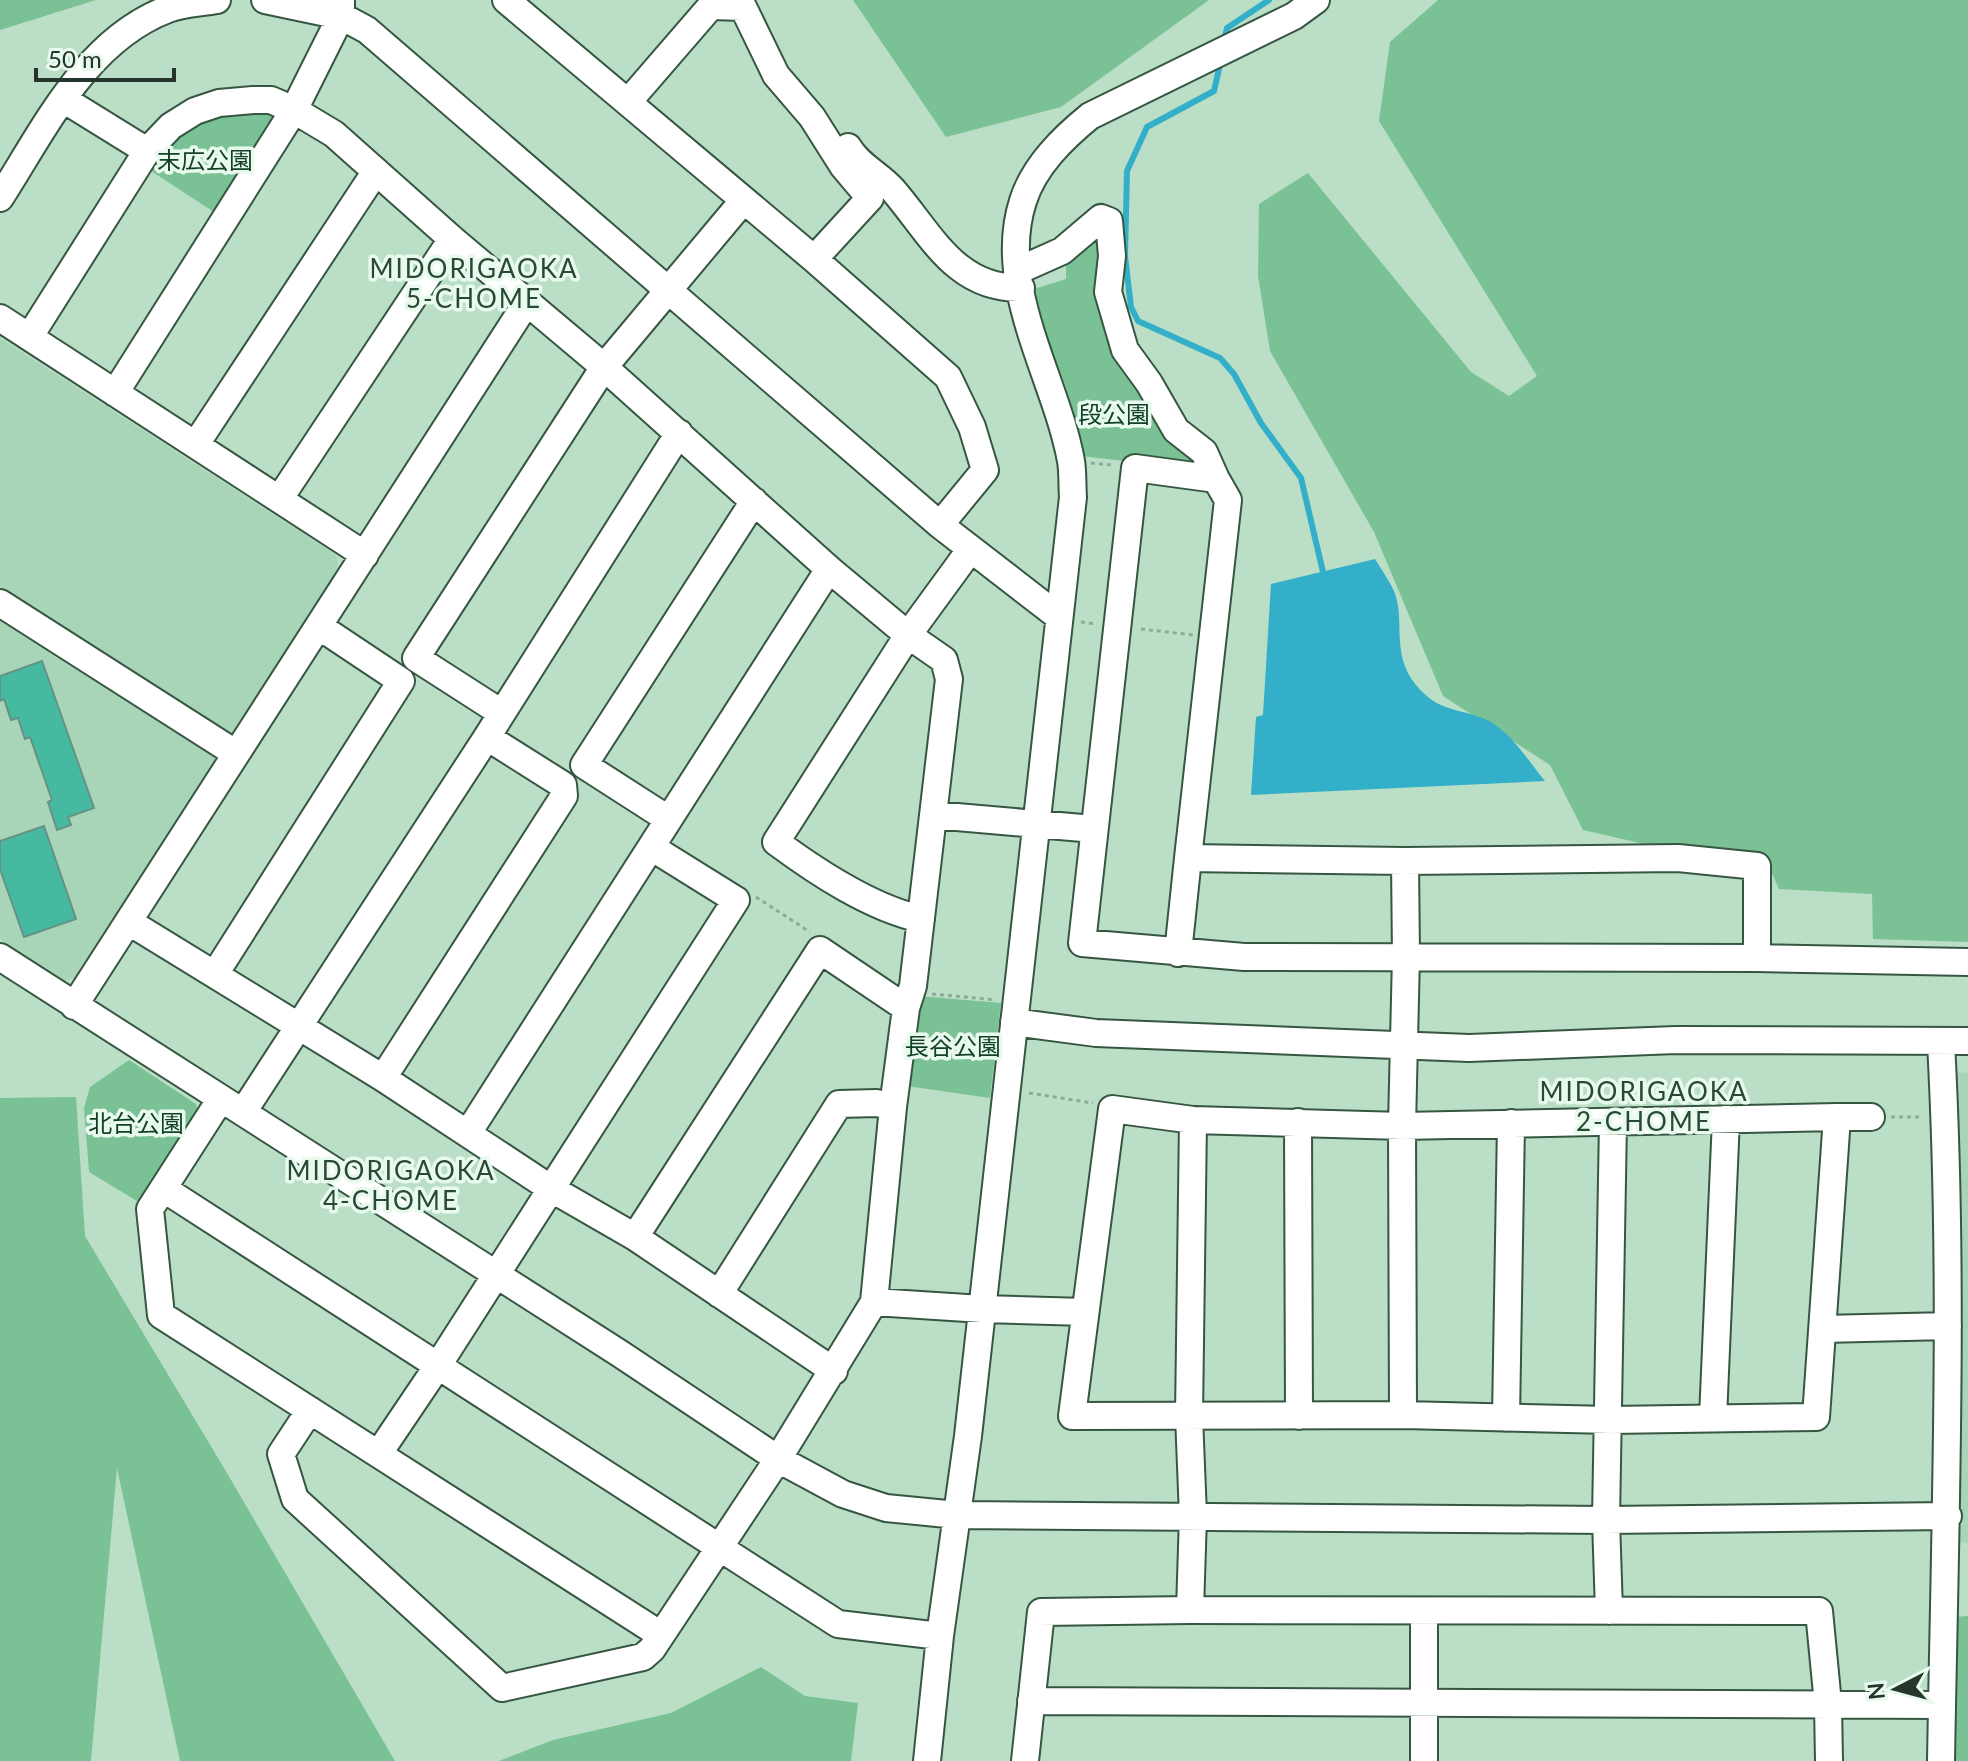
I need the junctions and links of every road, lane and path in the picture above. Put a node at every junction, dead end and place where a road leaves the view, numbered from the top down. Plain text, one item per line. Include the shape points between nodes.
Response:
1 (217, 0) edge
2 (265, 0) edge
3 (506, 0) edge
4 (1316, 0) edge
5 (743, 7) junction
6 (341, 8) edge
7 (63, 99) junction
8 (628, 102) junction
9 (294, 110) junction
10 (147, 151) junction
11 (376, 171) junction
12 (0, 198) edge
13 (743, 201) junction
14 (452, 239) junction
15 (814, 259) junction
16 (1019, 280) junction
17 (668, 290) junction
18 (527, 302) junction
19 (0, 318) edge
20 (30, 336) junction
21 (604, 367) junction
22 (115, 393) junction
23 (679, 433) junction
24 (196, 444) junction
25 (1086, 462) dead end
26 (1120, 466) dead end
27 (1216, 479) junction
28 (280, 498) junction
29 (754, 501) junction
30 (940, 525) junction
31 (970, 550) junction
32 (365, 555) junction
33 (829, 569) junction
34 (0, 603) edge
35 (1066, 619) junction
36 (1117, 626) junction
37 (320, 627) junction
38 (908, 635) junction
39 (1212, 638) junction
40 (500, 712) junction
41 (487, 737) junction
42 (235, 753) junction
43 (934, 815) junction
44 (668, 819) junction
45 (1036, 826) junction
46 (1094, 829) junction
47 (651, 847) junction
48 (1188, 858) junction
49 (1405, 861) junction
50 (921, 919) junction
51 (129, 922) junction
52 (1178, 953) junction
53 (1406, 956) junction
54 (0, 957) edge
55 (1757, 958) junction
56 (1968, 962) edge
57 (215, 974) junction
58 (74, 1006) junction
59 (906, 1008) junction
60 (1014, 1022) junction
61 (298, 1027) junction
62 (1968, 1041) edge
63 (1941, 1043) junction
64 (1403, 1045) junction
65 (383, 1078) junction
66 (1005, 1090) junction
67 (220, 1100) junction
68 (893, 1107) junction
69 (1112, 1109) junction
70 (243, 1112) junction
71 (1837, 1117) junction
72 (1871, 1117) joint
73 (1945, 1117) junction
74 (1726, 1119) junction
75 (1193, 1120) junction
76 (1298, 1122) junction
77 (1613, 1122) junction
78 (1511, 1123) junction
79 (1402, 1126) junction
80 (468, 1133) junction
81 (550, 1188) junction
82 (164, 1189) junction
83 (635, 1237) junction
84 (494, 1274) junction
85 (719, 1294) junction
86 (874, 1302) junction
87 (982, 1309) junction
88 (1085, 1312) junction
89 (1948, 1326) junction
90 (1823, 1329) junction
91 (437, 1367) junction
92 (834, 1371) junction
93 (310, 1410) junction
94 (1403, 1415) junction
95 (1189, 1416) junction
96 (1299, 1416) junction
97 (1506, 1418) junction
98 (1713, 1418) junction
99 (1610, 1420) junction
100 (379, 1453) junction
101 (778, 1459) junction
102 (957, 1515) junction
103 (1193, 1516) junction
104 (1948, 1516) junction
105 (1606, 1520) junction
106 (720, 1547) junction
107 (1190, 1610) junction
108 (1424, 1611) junction
109 (1609, 1611) junction
110 (661, 1635) junction
111 (940, 1636) junction
112 (1031, 1701) junction
113 (1424, 1701) junction
114 (1828, 1704) junction
115 (1942, 1705) junction
116 (927, 1761) edge
117 (1025, 1761) edge
118 (1424, 1761) edge
119 (1829, 1761) edge
120 (1941, 1761) edge

1 - 7 street via 169,8 120,35
2 - 6 street
3 - 8 street
4 - 16 street via 1294,16 1090,116 1065,136 1022,202
5 - 8 street via 711,6
5 - 15 street via 776,75 870,198
5 - 16 street via 758,6 786,66 824,107 854,158 890,187 950,261 990,285
6 - 9 street
6 - 17 street
7 - 10 street
7 - 12 street
8 - 13 street
9 - 10 street via 271,100 219,103 171,126
9 - 11 street via 334,134
9 - 22 street
10 - 20 street
11 - 14 street
11 - 24 street
13 - 15 street
13 - 17 street
14 - 18 street
14 - 28 street
15 - 30 street via 948,377 972,427 985,470
16 - 27 street via 1101,218 1109,221 1108,292 1125,350 1176,430 1204,452
16 - 35 street via 1071,461
17 - 21 street
17 - 30 street
18 - 21 street
18 - 32 street
19 - 20 street
20 - 22 street
21 - 23 street
21 - 40 street via 416,658
22 - 24 street
23 - 29 street
23 - 40 street
24 - 28 street
25 - 26 path
27 - 36 street via 1135,468
27 - 39 street via 1228,500
28 - 32 street
29 - 33 street
29 - 44 street via 584,765
30 - 31 street
31 - 35 street
31 - 38 street
32 - 37 street
33 - 38 street
33 - 44 street
34 - 42 street
35 - 36 path
35 - 45 street
36 - 39 path
36 - 46 street
37 - 42 street
37 - 57 street via 401,681
38 - 43 street via 944,660 949,679
38 - 50 street via 776,842 815,871 901,915
39 - 48 street
40 - 41 street
41 - 61 street
41 - 65 street via 563,785 564,796
42 - 51 street
43 - 45 street
43 - 50 street
44 - 47 street
45 - 46 street
45 - 60 street
46 - 52 street via 1082,943
47 - 80 street
47 - 81 street via 736,900
48 - 49 street
48 - 52 street
49 - 53 street
49 - 55 street via 1678,858 1757,866
50 - 59 street
51 - 57 street
51 - 58 street
52 - 53 street
53 - 55 street
53 - 64 street
54 - 58 street
55 - 56 street
57 - 61 street
58 - 67 street
59 - 68 street
59 - 83 street via 820,950
60 - 64 street via 1112,1034
60 - 66 street
61 - 65 street
61 - 70 street
62 - 63 street
63 - 64 street
63 - 73 street
64 - 79 street
65 - 80 street
66 - 69 path
66 - 87 street
67 - 70 street
67 - 82 street
68 - 85 street via 839,1104
68 - 86 street
69 - 75 street
69 - 88 street
70 - 84 street
71 - 72 street
71 - 74 street
71 - 90 street
72 - 73 path
73 - 89 street
74 - 77 street
74 - 98 street
75 - 76 street
75 - 95 street
76 - 79 street
76 - 96 street
77 - 78 street
77 - 99 street
78 - 79 street
78 - 97 street
79 - 94 street
80 - 81 street
81 - 83 street
81 - 84 street
82 - 91 street
82 - 93 street via 150,1209 161,1315
83 - 85 street
84 - 91 street
84 - 101 street
85 - 92 street
86 - 87 street
86 - 92 street
87 - 88 street
87 - 102 street
88 - 95 street via 1072,1416
89 - 90 street
89 - 104 street
90 - 98 street via 1816,1417
91 - 100 street
91 - 106 street
92 - 101 street
93 - 100 street
93 - 110 street via 281,1454 295,1499 502,1688 643,1657
94 - 96 street
94 - 97 street
95 - 96 street
95 - 103 street
97 - 99 street
98 - 99 street
99 - 105 street
100 - 110 street
101 - 102 street via 843,1494 886,1508
101 - 106 street
102 - 103 street
102 - 111 street
103 - 105 street
103 - 107 street
104 - 105 street
104 - 115 street
105 - 109 street
106 - 110 street
106 - 111 street via 838,1624
107 - 108 street
107 - 112 street via 1041,1612
108 - 109 street
108 - 113 street
109 - 114 street via 1819,1611
111 - 116 street
112 - 113 street
112 - 117 street
113 - 114 street
113 - 118 street
114 - 115 street
114 - 119 street
115 - 120 street

